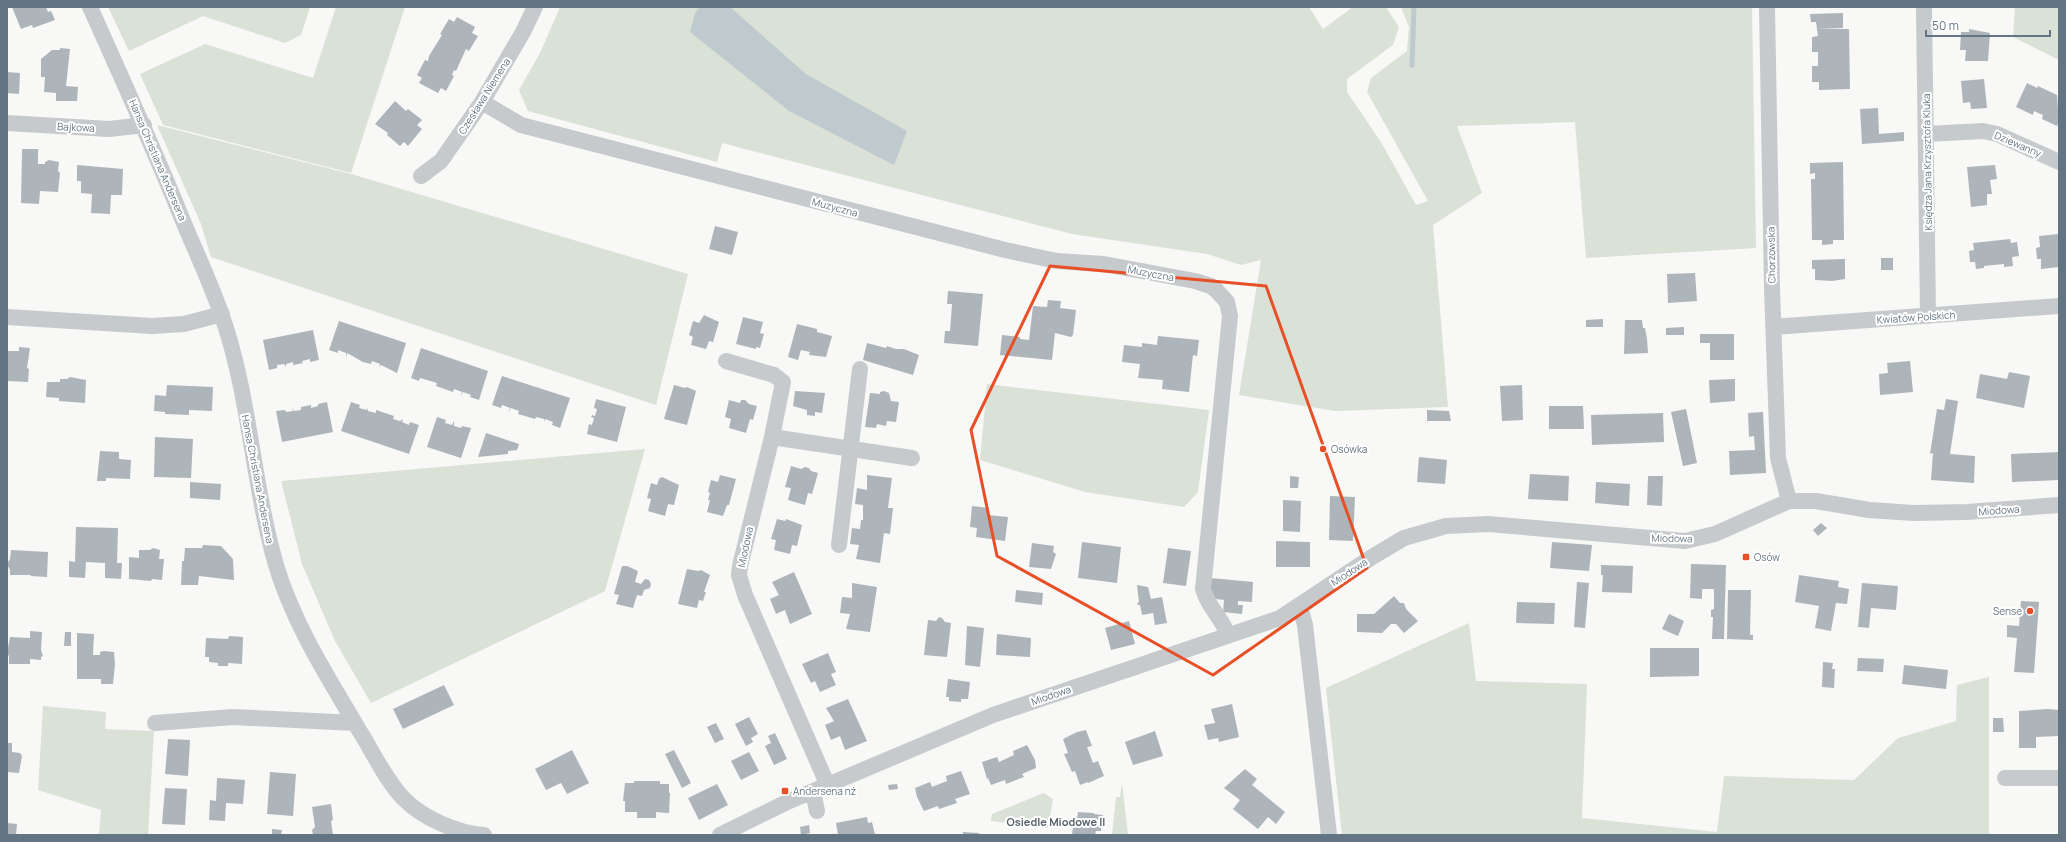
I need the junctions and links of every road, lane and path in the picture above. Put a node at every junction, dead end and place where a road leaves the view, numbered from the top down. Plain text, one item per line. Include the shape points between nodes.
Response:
1 (90, 7) edge
2 (534, 7) edge
3 (1767, 7) edge
4 (1924, 7) edge
5 (482, 102) junction
6 (7, 123) edge
7 (144, 125) junction
8 (1927, 134) junction
9 (2059, 162) edge
10 (421, 176) dead end
11 (2059, 306) edge
12 (222, 314) junction
13 (1928, 316) junction
14 (7, 318) edge
15 (1773, 327) junction
16 (726, 362) dead end
17 (860, 369) dead end
18 (772, 437) junction
19 (850, 448) junction
20 (912, 458) dead end
21 (1789, 501) junction
22 (2059, 505) edge
23 (839, 545) dead end
24 (1300, 607) junction
25 (1228, 636) junction
26 (155, 723) dead end
27 (355, 723) junction
28 (2005, 778) dead end
29 (2059, 778) edge
30 (820, 788) junction
31 (817, 811) dead end
32 (484, 835) edge
33 (720, 835) edge
34 (1329, 835) edge

1 - 7 street, Hansa Christiana Andersena
2 - 5 street, Czesława Niemena via 523,32
3 - 15 street, Chorzowska
4 - 8 street, Księdza Jana Krzysztofa Kluka
5 - 10 street, Czesława Niemena via 441,161
5 - 25 street, Muzyczna via 521,125 948,237 1057,261 1104,264 1195,281 1217,290 1227,302 1230,316 1203,589 1206,601 1225,625
6 - 7 street, Bajkowa via 109,129
7 - 12 street, Hansa Christiana Andersena
8 - 9 street, Dziewanny via 1983,131 1997,134
8 - 13 street, Księdza Jana Krzysztofa Kluka
11 - 13 street, Kwiatów Polskich
12 - 14 street via 184,324 152,326
12 - 27 street, Hansa Christiana Andersena via 235,359 261,504 281,581 300,627
13 - 15 street, Kwiatów Polskich
15 - 21 street, Chorzowska via 1778,458
16 - 18 street, Miodowa via 774,375 783,382
17 - 19 street
18 - 19 street
18 - 30 street, Miodowa via 742,553 739,575
19 - 20 street
19 - 23 street
21 - 22 street, Miodowa via 1816,501 1869,510 1914,513
21 - 24 street, Miodowa via 1715,534 1685,541 1494,524 1466,524 1439,528 1392,544
24 - 25 street, Miodowa via 1275,620
24 - 34 street via 1306,625
25 - 30 street, Miodowa via 993,715
26 - 27 street via 233,718
27 - 32 street, Hansa Christiana Andersena via 404,799 423,813 450,826
28 - 29 street
30 - 31 street, Miodowa
30 - 33 street, Miodowa

